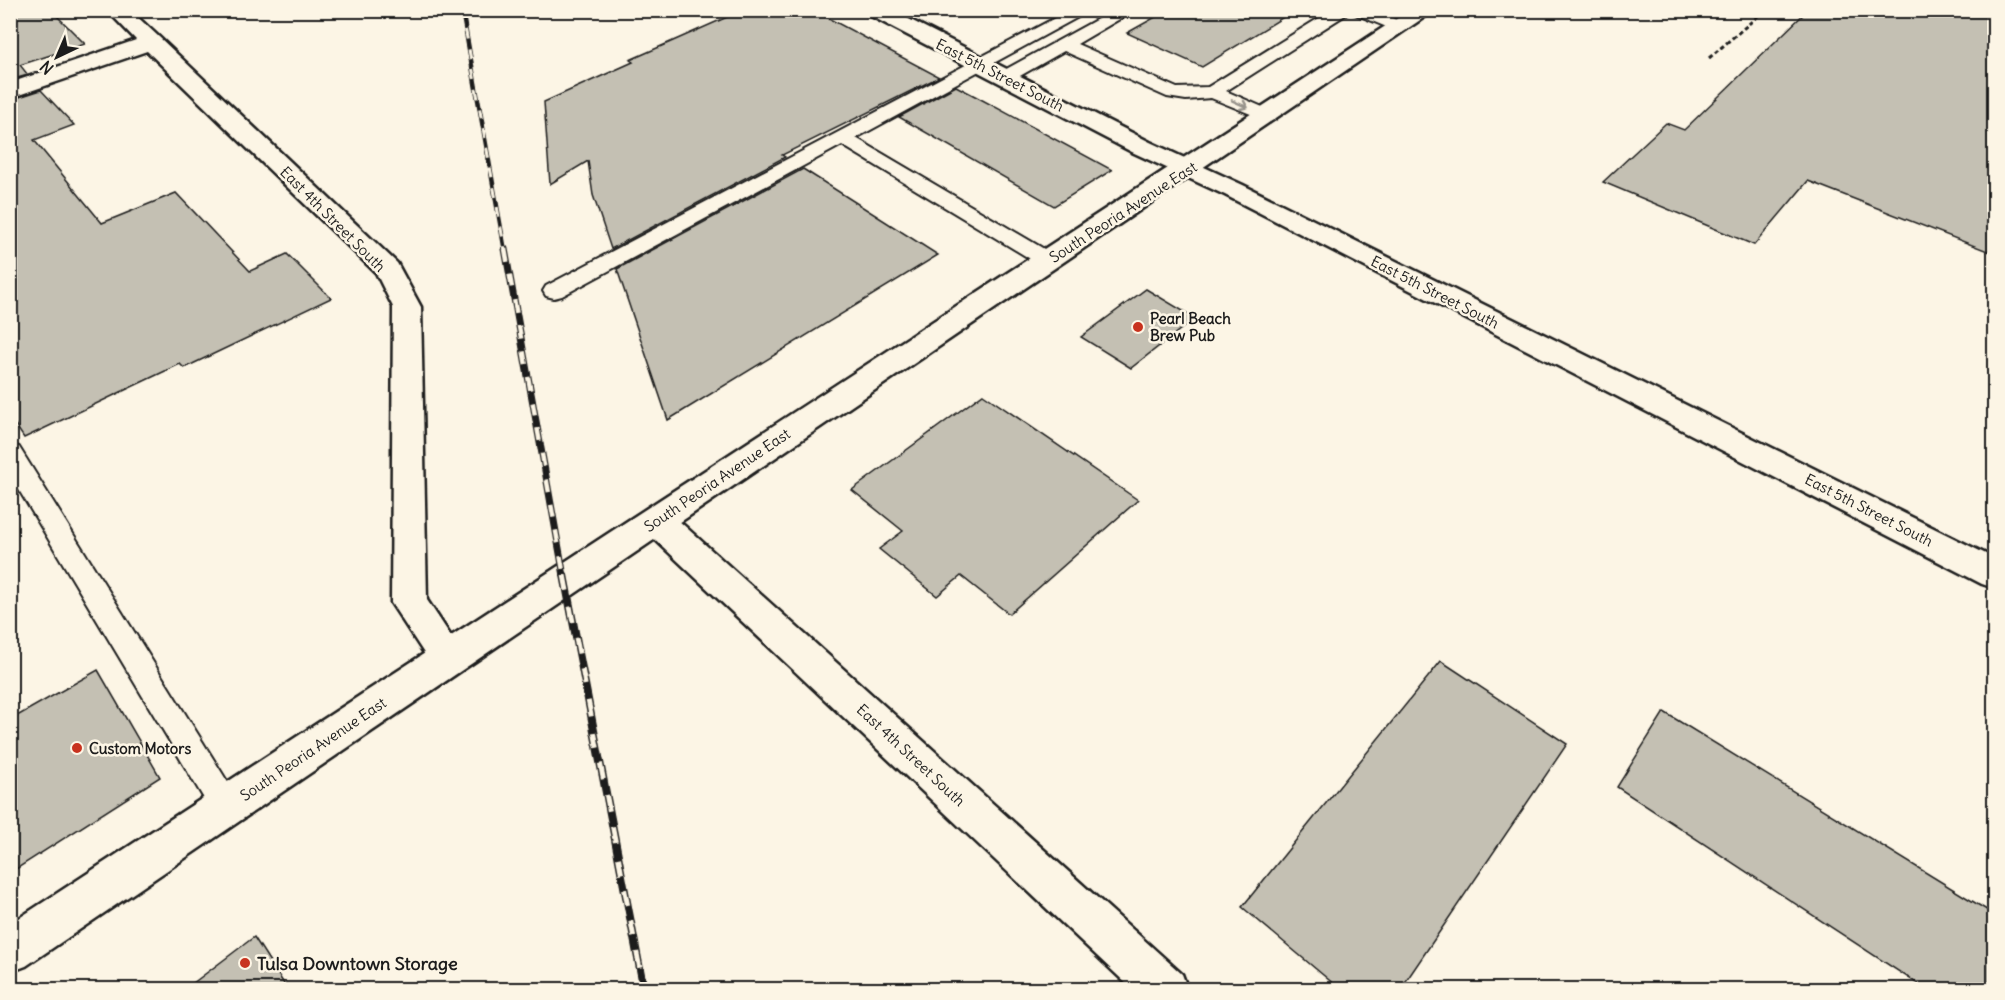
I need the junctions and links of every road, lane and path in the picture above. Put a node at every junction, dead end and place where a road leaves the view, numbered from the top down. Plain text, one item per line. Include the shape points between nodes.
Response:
1 (117, 10) edge
2 (874, 10) edge
3 (1083, 10) edge
4 (1127, 10) edge
5 (1344, 10) edge
6 (1358, 10) edge
7 (1425, 10) edge
8 (1765, 10) edge
9 (1400, 27) junction
10 (151, 42) junction
11 (1064, 45) junction
12 (1709, 58) dead end
13 (992, 71) junction
14 (10, 91) edge
15 (1213, 92) junction
16 (1268, 116) junction
17 (843, 138) junction
18 (1189, 169) junction
19 (1049, 261) junction
20 (554, 291) dead end
21 (10, 453) edge
22 (656, 520) junction
23 (1995, 574) edge
24 (448, 658) junction
25 (226, 807) junction
26 (10, 950) edge
27 (1166, 990) edge

1 - 10 street, East 4th Street South
2 - 13 street, East 5th Street South
3 - 13 lane
4 - 11 lane
5 - 15 lane
6 - 9 lane
7 - 9 street, South Peoria Avenue East
8 - 12 path
9 - 16 street, South Peoria Avenue East
10 - 14 street
10 - 24 street, East 4th Street South via 387,269 407,307 409,603
11 - 13 lane
11 - 15 lane via 1173,93
13 - 17 lane
13 - 18 street, East 5th Street South
15 -> 16 lane
16 - 18 street, South Peoria Avenue East
17 - 19 lane
17 - 20 lane
18 - 19 street, South Peoria Avenue East
18 - 23 street, East 5th Street South
19 - 22 street, South Peoria Avenue East
21 - 25 lane
22 - 24 street, South Peoria Avenue East
22 - 27 street, East 4th Street South
24 - 25 street, South Peoria Avenue East
25 - 26 street, South Peoria Avenue East

